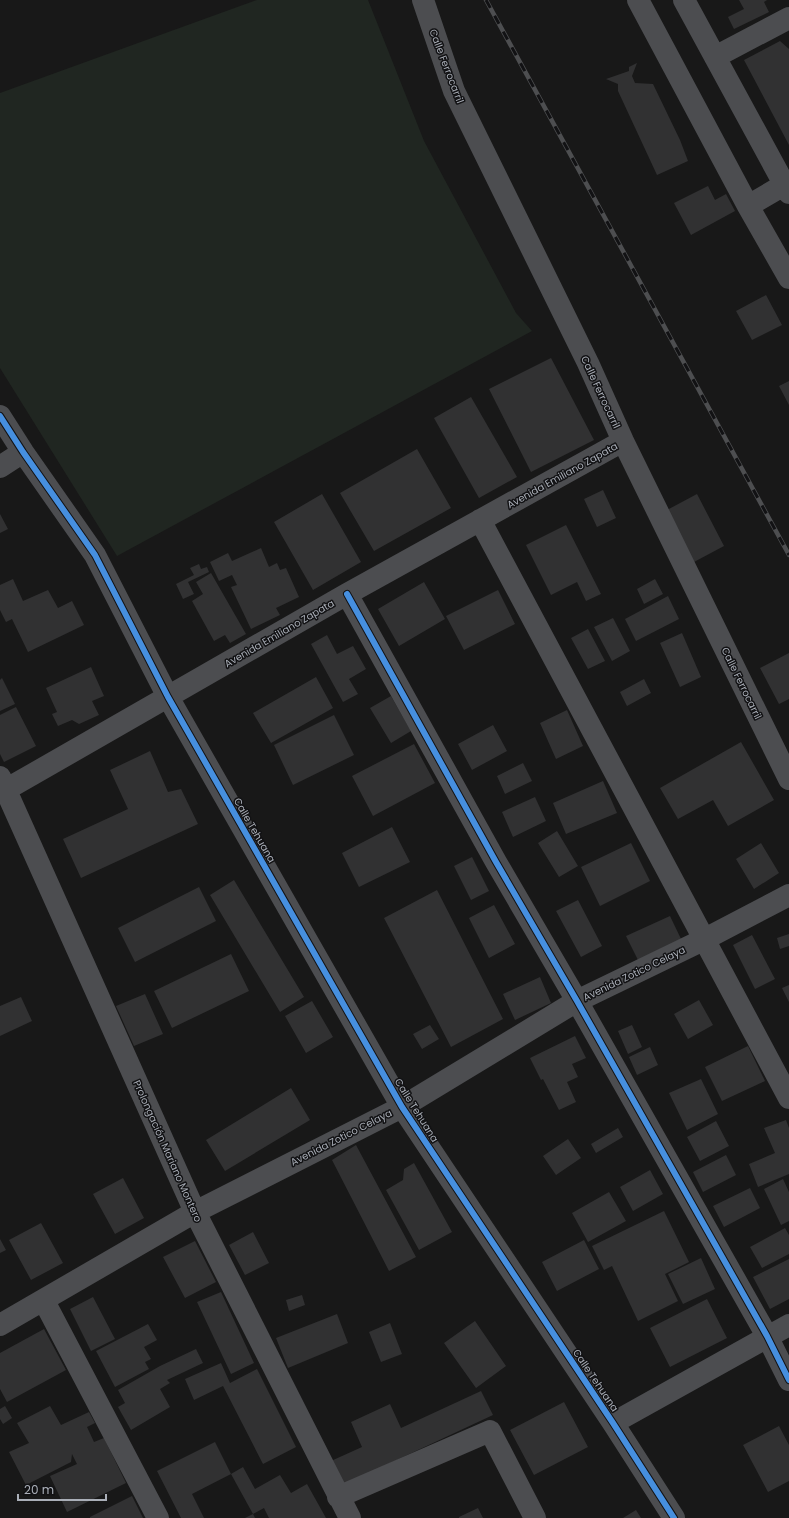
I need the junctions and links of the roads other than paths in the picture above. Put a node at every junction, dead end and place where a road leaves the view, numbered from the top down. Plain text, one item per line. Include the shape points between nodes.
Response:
1 (422, 0) edge
2 (638, 0) edge
3 (684, 0) edge
4 (789, 18) edge
5 (715, 57) junction
6 (788, 186) edge
7 (748, 206) junction
8 (782, 251) edge
9 (789, 278) edge
10 (0, 416) edge
11 (623, 441) junction
12 (23, 452) junction
13 (0, 467) edge
14 (480, 520) junction
15 (347, 594) junction
16 (168, 698) junction
17 (789, 779) edge
18 (2, 786) edge
19 (789, 895) edge
20 (705, 939) junction
21 (577, 1001) junction
22 (789, 1098) edge
23 (402, 1107) junction
24 (195, 1212) junction
25 (44, 1300) junction
26 (0, 1325) edge
27 (789, 1325) edge
28 (767, 1336) junction
29 (789, 1380) edge
30 (613, 1423) junction
31 (338, 1497) junction
32 (158, 1518) edge
33 (350, 1518) edge
34 (536, 1518) edge
35 (674, 1518) edge

1 - 11 street, Calle Ferrocarril via 454,91 588,363
2 - 7 street
3 - 5 street
4 - 5 street
5 - 6 street
6 - 7 street
7 - 8 street
8 - 9 street
10 - 12 street, Calle Tehuana
11 - 14 street, Avenida Emiliano Zapata
11 - 17 street, Calle Ferrocarril
12 - 13 street
12 - 16 street, Calle Tehuana via 95,555
14 - 15 street, Avenida Emiliano Zapata
14 - 20 street
15 - 16 street, Avenida Emiliano Zapata
15 - 21 street via 492,855
16 - 18 street, Avenida Emiliano Zapata
16 - 23 street, Calle Tehuana
18 - 24 street, Prolongación Mariano Montero
19 - 20 street, Avenida Zotico Celaya
20 - 21 street, Avenida Zotico Celaya
20 - 22 street
21 - 23 street, Avenida Zotico Celaya
21 - 28 street
23 - 24 street, Avenida Zotico Celaya
23 - 30 street, Calle Tehuana
24 - 25 street, Avenida Zotico Celaya
24 - 31 street, Prolongación Mariano Montero
25 - 26 street, Avenida Zotico Celaya
25 - 32 street
27 - 28 street
28 - 29 street
28 - 30 street
30 - 35 street, Calle Tehuana
31 - 33 street, Prolongación Mariano Montero
31 - 34 street via 490,1430

